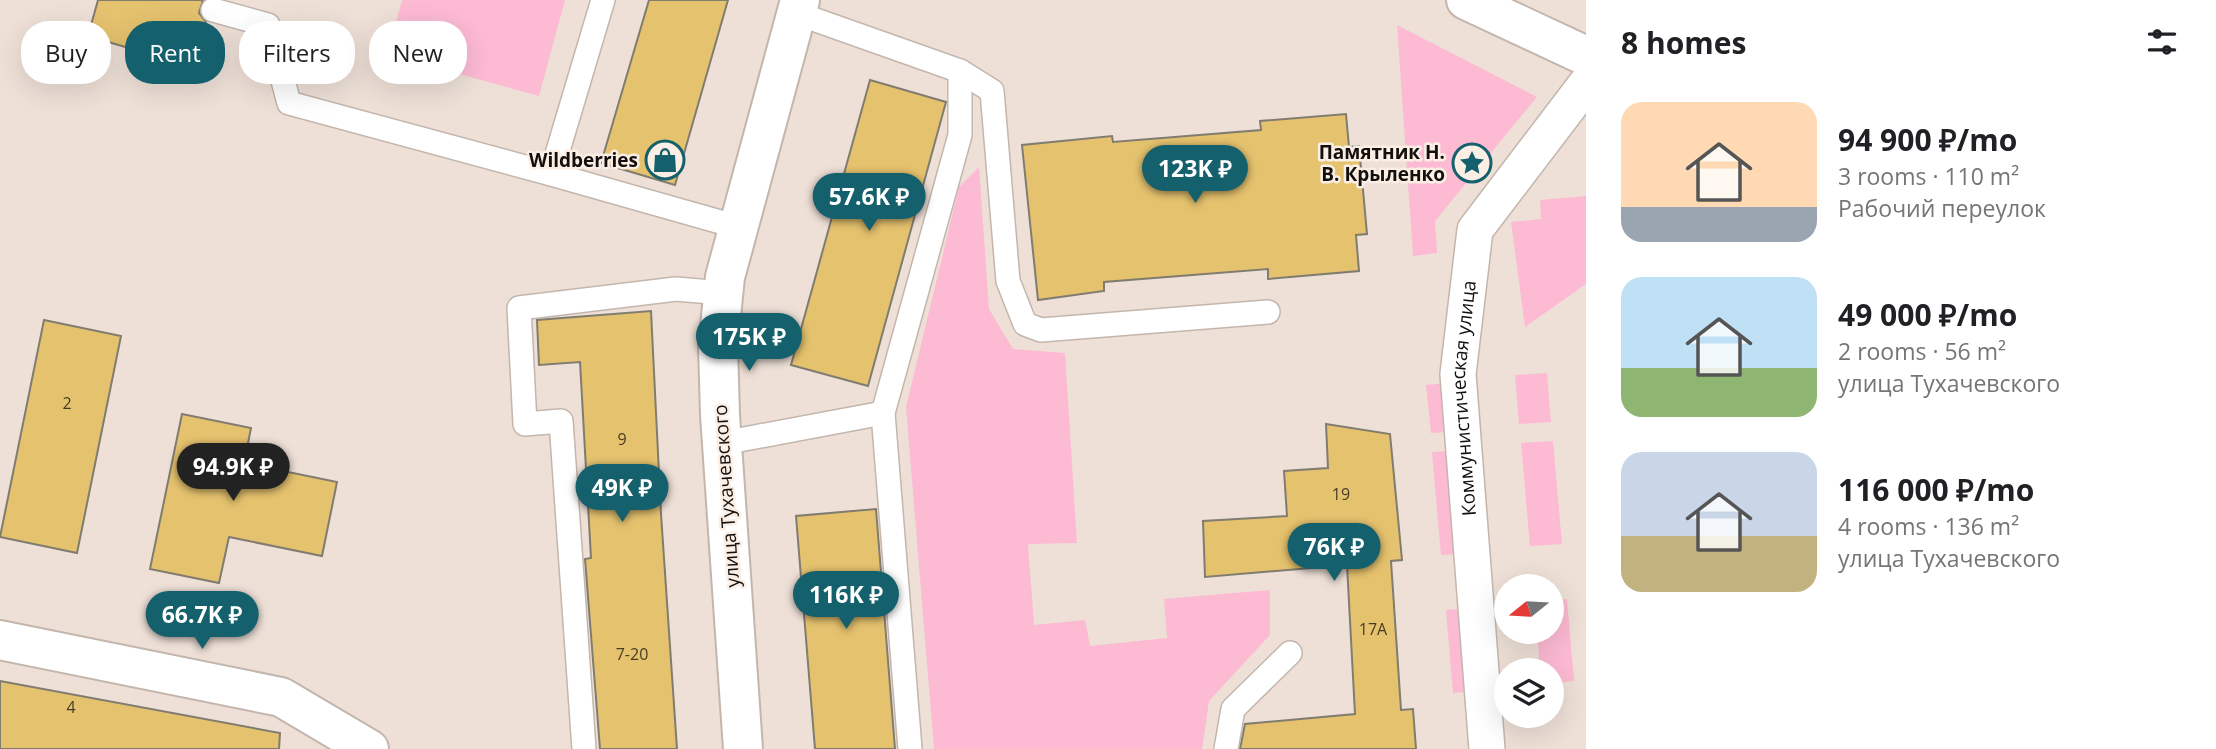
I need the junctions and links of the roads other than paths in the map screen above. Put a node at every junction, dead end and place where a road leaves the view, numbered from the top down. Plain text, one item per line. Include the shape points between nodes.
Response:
1 (603, 0) edge
2 (1466, 0) edge
3 (798, 7) edge
4 (213, 10) dead end
5 (1586, 56) edge
6 (960, 71) junction
7 (1586, 83) edge
8 (551, 174) junction
9 (738, 227) junction
10 (723, 293) junction
11 (1268, 312) dead end
12 (883, 413) junction
13 (723, 443) junction
14 (0, 640) edge
15 (1290, 653) dead end
16 (369, 749) edge
17 (584, 749) edge
18 (743, 749) edge
19 (910, 749) edge
20 (1226, 749) edge
21 (1487, 749) edge

1 - 8 lane
2 - 5 street
3 - 6 lane
3 - 9 street, улица Тухачевского
4 - 8 lane via 268,25 289,103
6 - 11 lane via 992,91 1009,281 1025,324 1041,330
6 - 12 lane via 960,135
7 - 21 street, Коммунистическая улица via 1475,230 1458,374
8 - 9 lane
9 - 10 street, улица Тухачевского
10 - 13 street, улица Тухачевского via 718,346
10 - 17 lane via 676,289 519,308 525,424 561,421
12 - 13 lane
12 - 19 lane
13 - 18 street, улица Тухачевского
14 - 16 street via 281,697
15 - 20 lane via 1233,709

